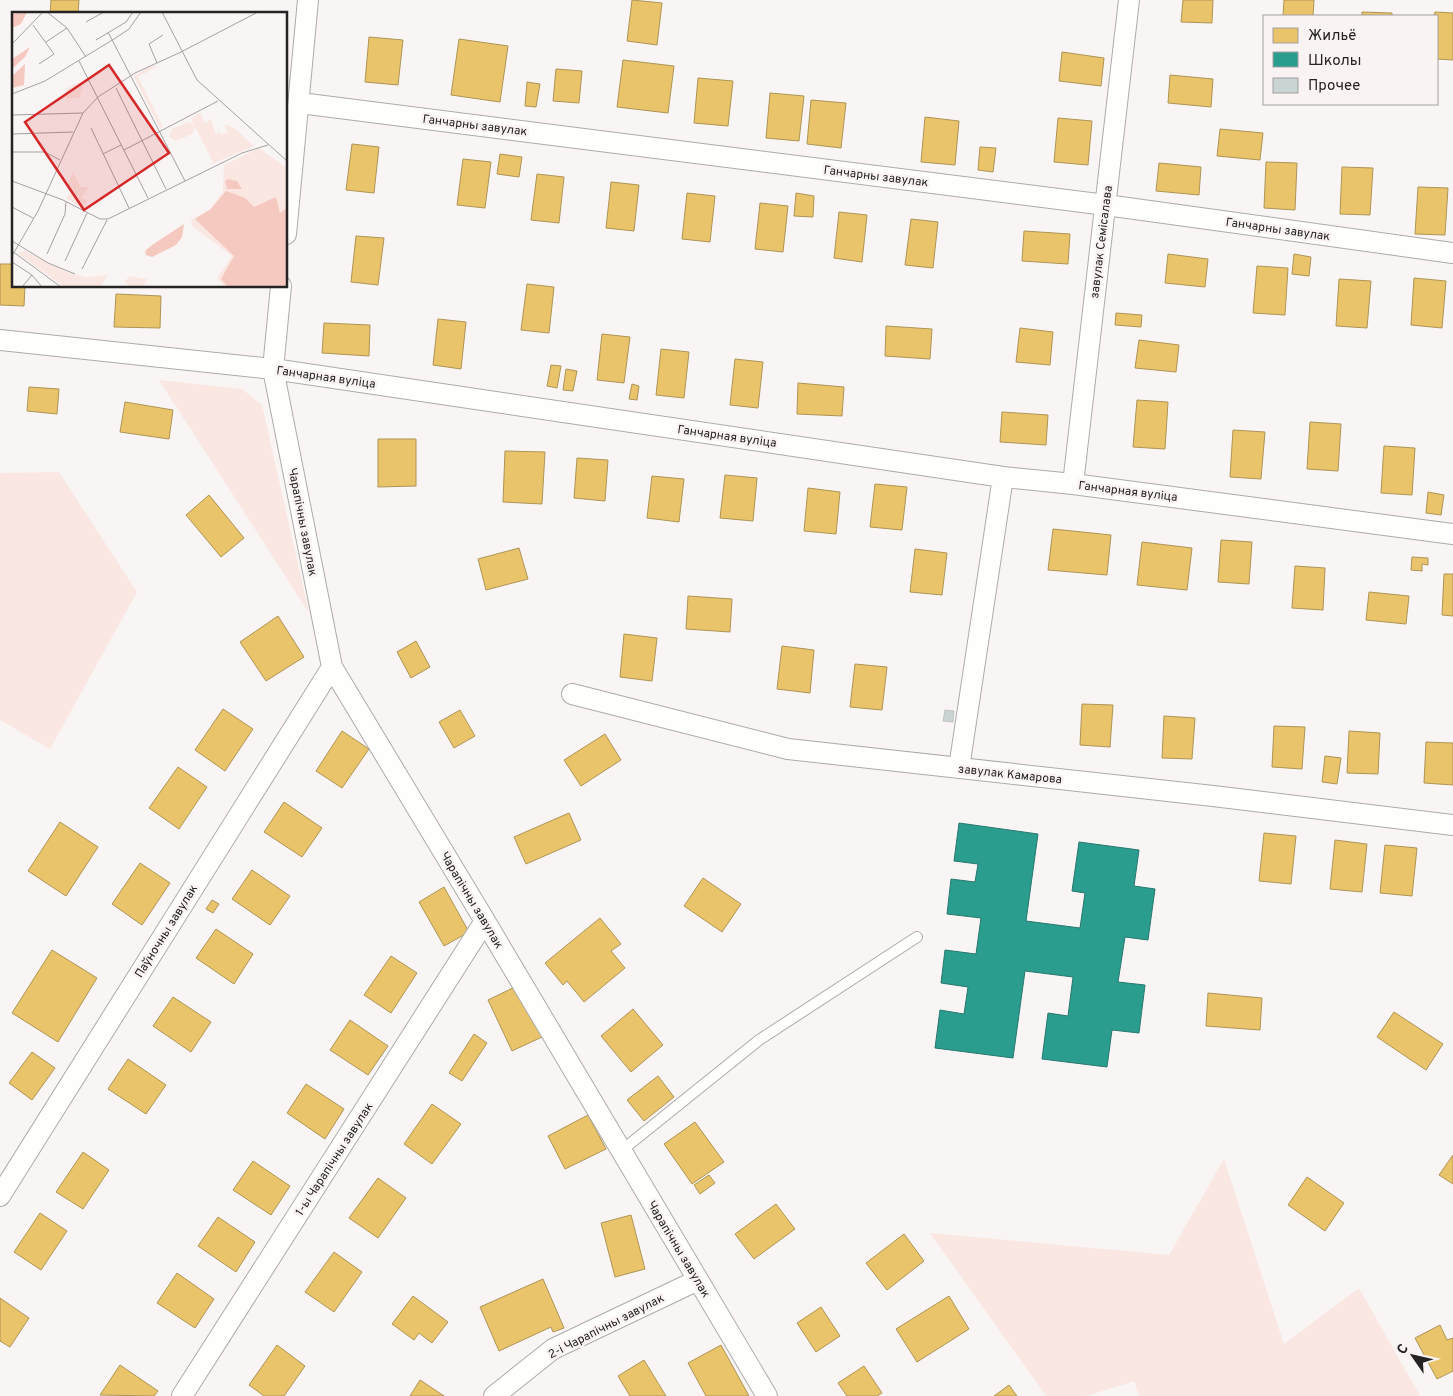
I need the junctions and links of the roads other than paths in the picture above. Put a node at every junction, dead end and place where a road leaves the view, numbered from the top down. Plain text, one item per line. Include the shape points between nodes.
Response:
1 (308, 0) edge
2 (1130, 0) edge
3 (300, 102) junction
4 (1106, 205) junction
5 (288, 215) edge
6 (1453, 253) edge
7 (281, 288) edge
8 (0, 340) edge
9 (273, 369) junction
10 (1003, 477) junction
11 (1073, 484) junction
12 (1453, 534) edge
13 (332, 667) junction
14 (572, 694) dead end
15 (959, 768) junction
16 (1453, 825) edge
17 (485, 921) junction
18 (917, 936) dead end
19 (621, 1152) junction
20 (0, 1196) edge
21 (698, 1280) junction
22 (182, 1396) edge
23 (494, 1396) edge
24 (767, 1396) edge

1 - 3 street
2 - 4 street, завулак Семісалава
3 - 4 street, Ганчарны завулак
3 - 5 street
4 - 6 street, Ганчарны завулак
4 - 11 street, завулак Семісалава
7 - 9 street
8 - 9 street, Ганчарная вуліца
9 - 10 street, Ганчарная вуліца
9 - 13 street, Чарапічны завулак
10 - 11 street, Ганчарная вуліца
10 - 15 street
11 - 12 street, Ганчарная вуліца
13 - 17 street, Чарапічны завулак
13 - 20 street, Паўночны завулак
14 - 15 street, завулак Камарова via 788,749
15 - 16 street, завулак Камарова
17 - 19 street, Чарапічны завулак
17 - 22 street, 1-ы Чарапічны завулак
18 - 19 lane via 759,1040
19 - 21 street, Чарапічны завулак
21 - 23 street, 2-і Чарапічны завулак via 553,1349
21 - 24 street, Чарапічны завулак

